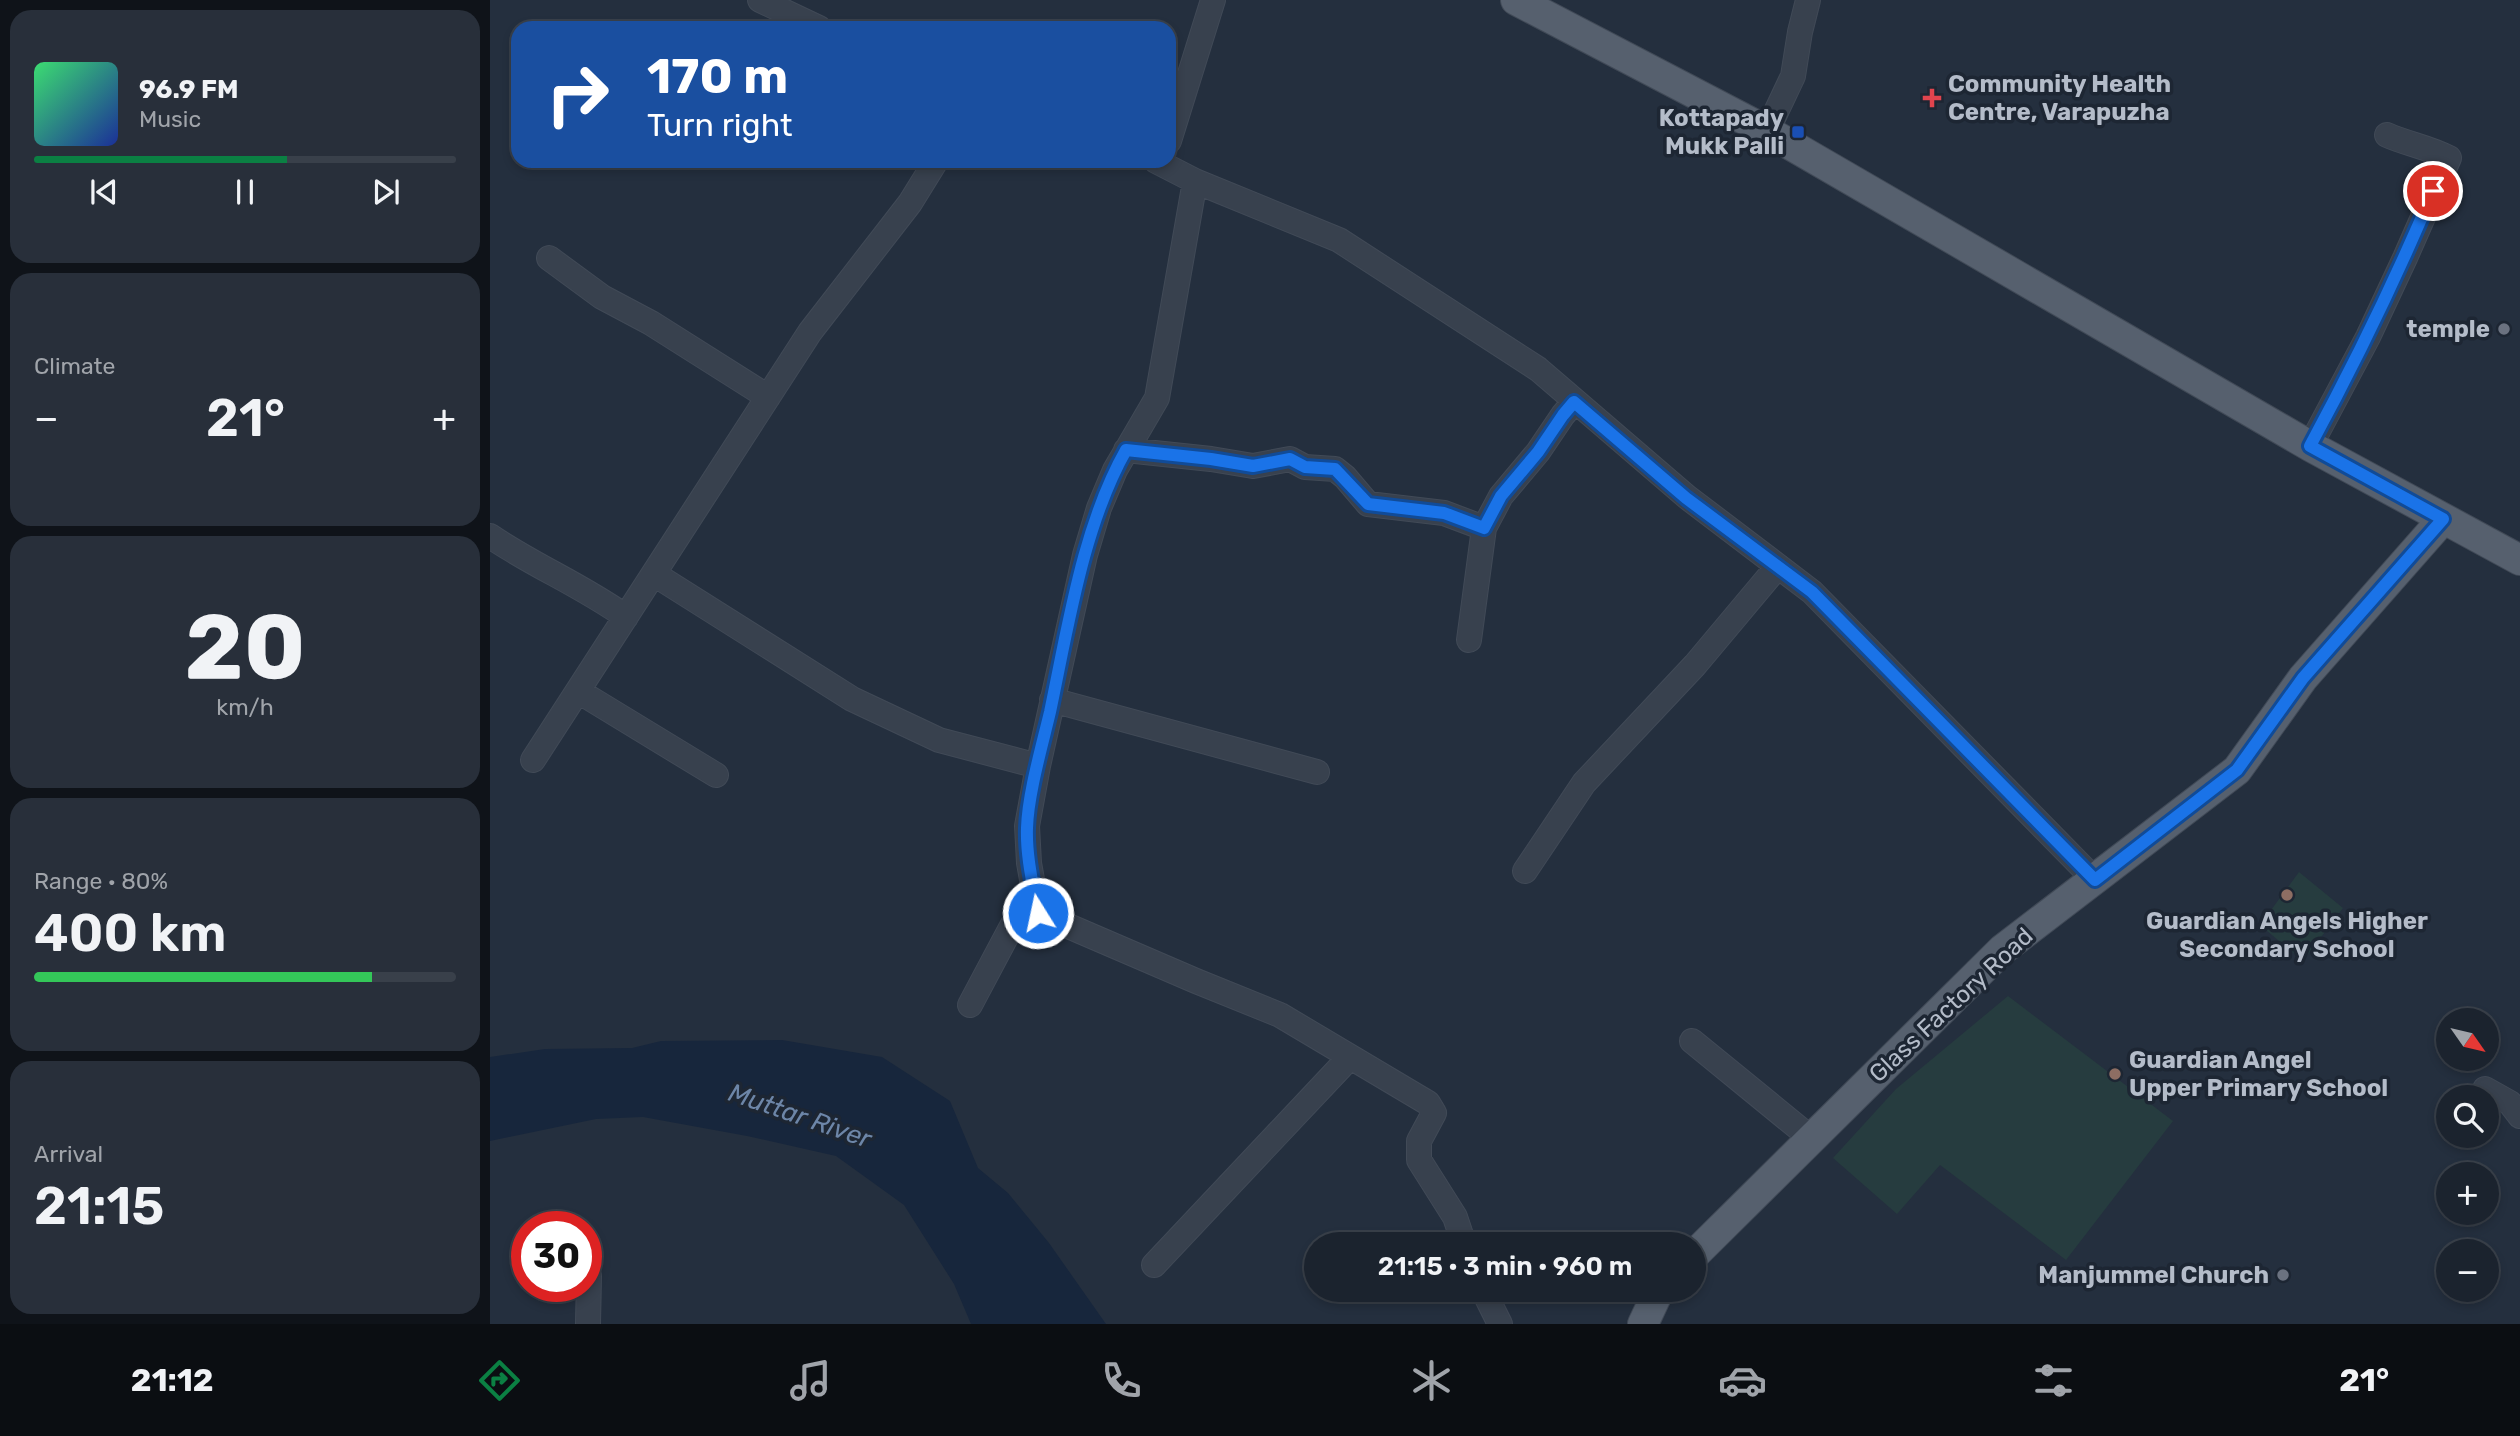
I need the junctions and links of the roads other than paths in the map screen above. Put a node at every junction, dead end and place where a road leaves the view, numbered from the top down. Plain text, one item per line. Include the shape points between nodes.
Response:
1 (760, 0) edge
2 (1213, 0) edge
3 (1516, 0) edge
4 (1808, 0) edge
5 (804, 21) edge
6 (1176, 114) edge
7 (1768, 131) junction
8 (2387, 135) dead end
9 (1176, 167) edge
10 (932, 168) edge
11 (1195, 181) junction
12 (549, 258) dead end
13 (768, 397) junction
14 (1574, 402) junction
15 (2310, 446) junction
16 (1126, 450) junction
17 (2443, 519) junction
18 (1484, 528) junction
19 (490, 536) edge
20 (2520, 560) edge
21 (1778, 566) junction
22 (654, 574) junction
23 (626, 617) junction
24 (1469, 640) dead end
25 (578, 691) junction
26 (1052, 700) junction
27 (533, 760) dead end
28 (1038, 766) junction
29 (1317, 772) dead end
30 (716, 775) dead end
31 (1525, 871) dead end
32 (2095, 880) junction
33 (1038, 913) junction
34 (970, 1005) dead end
35 (1692, 1041) dead end
36 (1350, 1057) junction
37 (2499, 1097) edge
38 (2520, 1116) edge
39 (1812, 1139) junction
40 (1460, 1232) edge
41 (1706, 1243) edge
42 (1154, 1265) dead end
43 (588, 1302) edge
44 (1489, 1302) edge
45 (1653, 1302) edge
46 (588, 1324) edge
47 (1500, 1324) edge
48 (1643, 1324) edge

1 - 5 street
2 - 6 street
3 - 7 main road
4 - 7 street via 1793,76
7 - 15 main road
8 - 15 street via 2449,158 2368,337
9 - 11 street
10 - 13 street via 910,204 810,332
11 - 14 street via 1339,240 1538,369
11 - 16 street via 1157,398
12 - 13 street via 602,297
13 - 22 street
14 - 18 street via 1501,496
14 - 21 street via 1686,498
15 - 17 main road
16 - 18 street via 1253,466 1290,459 1305,467 1335,469 1368,504 1444,513
16 - 26 street via 1099,509 1085,555
17 - 20 main road
17 - 32 main road, Glass Factory Road via 2303,678 2237,770
18 - 24 street
19 - 23 street
21 - 31 street via 1695,665 1584,783
21 - 32 street via 1812,592
22 - 23 street
22 - 28 street via 852,699 939,740
23 - 25 street
25 - 27 street
25 - 30 street
26 - 28 street
26 - 29 street
28 - 33 street via 1027,826
32 - 39 main road, Glass Factory Road via 2002,950
33 - 34 street via 1013,924
33 - 36 street via 1280,1015
35 - 39 street
36 - 40 street via 1427,1103 1434,1113 1419,1141 1419,1160
36 - 42 street
37 - 38 street
39 - 41 main road, Glass Factory Road
43 - 46 street
44 - 47 street
45 - 48 main road

